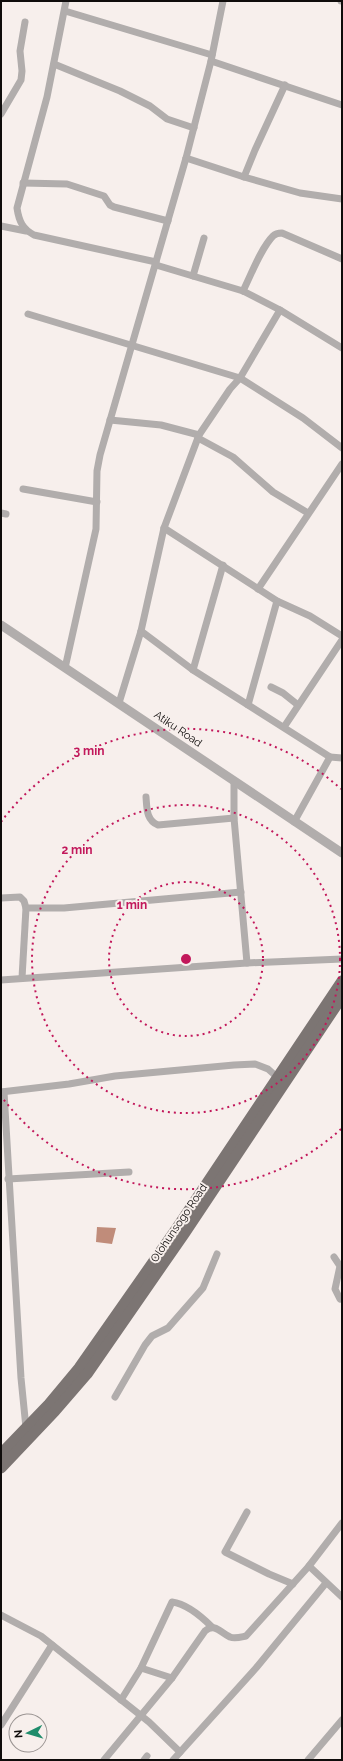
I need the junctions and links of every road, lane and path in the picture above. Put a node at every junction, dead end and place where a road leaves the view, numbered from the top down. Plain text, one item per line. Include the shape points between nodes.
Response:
1 (66, 1) edge
2 (222, 1) edge
3 (65, 11) junction
4 (25, 22) dead end
5 (212, 58) junction
6 (54, 64) junction
7 (285, 85) junction
8 (342, 105) edge
9 (1, 114) edge
10 (194, 128) junction
11 (186, 158) junction
12 (244, 178) junction
13 (23, 183) junction
14 (342, 199) edge
15 (168, 221) junction
16 (1, 226) edge
17 (26, 230) junction
18 (204, 238) dead end
19 (342, 259) edge
20 (156, 264) junction
21 (193, 276) junction
22 (243, 291) junction
23 (280, 310) junction
24 (28, 314) dead end
25 (132, 345) junction
26 (342, 348) edge
27 (240, 378) junction
28 (110, 420) junction
29 (198, 436) junction
30 (342, 448) edge
31 (342, 464) edge
32 (23, 489) dead end
33 (96, 502) junction
34 (308, 513) junction
35 (164, 528) junction
36 (223, 566) junction
37 (258, 589) junction
38 (277, 601) junction
39 (1, 625) edge
40 (141, 631) junction
41 (342, 636) edge
42 (342, 640) edge
43 (65, 668) junction
44 (193, 670) junction
45 (271, 687) dead end
46 (119, 703) junction
47 (248, 705) junction
48 (298, 705) junction
49 (284, 727) junction
50 (330, 757) junction
51 (342, 758) edge
52 (234, 781) junction
53 (146, 797) dead end
54 (234, 818) junction
55 (294, 822) junction
56 (342, 853) edge
57 (242, 892) junction
58 (1, 898) edge
59 (26, 908) junction
60 (342, 959) edge
61 (247, 963) junction
62 (22, 978) junction
63 (1, 980) edge
64 (342, 980) edge
65 (342, 997) edge
66 (276, 1077) junction
67 (2, 1092) edge
68 (129, 1172) dead end
69 (8, 1179) junction
70 (217, 1254) dead end
71 (334, 1257) dead end
72 (340, 1299) dead end
73 (128, 1307) junction
74 (115, 1397) dead end
75 (26, 1428) junction
76 (1, 1454) edge
77 (1, 1468) edge
78 (247, 1512) dead end
79 (342, 1523) edge
80 (309, 1566) junction
81 (326, 1583) junction
82 (293, 1584) junction
83 (342, 1598) edge
84 (1, 1614) edge
85 (212, 1627) junction
86 (52, 1645) junction
87 (141, 1668) junction
88 (172, 1678) junction
89 (121, 1700) junction
90 (140, 1716) junction
91 (341, 1722) edge
92 (1, 1724) edge
93 (180, 1752) junction
94 (104, 1760) edge
95 (173, 1760) edge
96 (308, 1760) edge

1 - 3 street
2 - 5 street
3 - 5 street
3 - 6 street
4 - 9 street via 20,51 21,80
5 - 7 street
5 - 10 street
6 - 10 street via 120,91 150,106 167,119
6 - 13 street
7 - 8 street
7 - 12 street via 254,150
10 - 11 street
11 - 12 street
11 - 15 street
12 - 14 street via 300,193
13 - 15 street via 67,184 104,196 114,207
13 - 17 street via 17,208 21,224
15 - 20 street
16 - 17 street
17 - 20 street via 34,235
18 - 21 street
19 - 22 street via 277,233 263,251
20 - 21 street
20 - 25 street
21 - 22 street
22 - 23 street
23 - 26 street
23 - 27 street
24 - 25 street
25 - 27 street
25 - 28 street
27 - 29 street
27 - 30 street via 302,418
28 - 29 street via 161,425
28 - 33 street via 98,466
29 - 34 street via 233,457 273,492
29 - 35 street
31 - 34 street
32 - 33 street
33 - 43 street via 96,528
34 - 37 street
35 - 36 street
35 - 40 street
36 - 37 street
36 - 44 street
37 - 38 street
38 - 41 street via 310,616
38 - 47 street
39 - 43 street, Atiku Road
40 - 44 street
40 - 46 street
42 - 48 street
43 - 46 street, Atiku Road
44 - 47 street
45 - 48 street
46 - 52 street, Atiku Road
47 - 49 street
48 - 49 street
49 - 50 street
50 - 51 street
50 - 55 street
52 - 54 street
52 - 55 street, Atiku Road
53 - 54 street via 148,817 152,823 158,825
54 - 57 street
55 - 56 street, Atiku Road
57 - 59 street via 64,908
57 - 61 street
58 - 59 street via 20,897
59 - 62 street
60 - 61 street
61 - 62 street
62 - 63 street
64 - 66 main road, Olohunsogo Road
65 - 73 main road, Olohunsogo Road via 184,1234
66 - 67 street via 268,1069 255,1064 234,1065 115,1076
66 - 73 main road, Olohunsogo Road
67 - 69 street
68 - 69 street
69 - 75 street
70 - 74 street via 203,1288 168,1328 152,1336
71 - 72 street via 340,1266 335,1289
73 - 75 main road, Olohunsogo Road via 49,1404
73 - 77 main road, Olohunsogo Road via 87,1374
75 - 76 main road, Olohunsogo Road
78 - 82 street via 225,1552
79 - 80 street
80 - 81 street
80 - 82 street
81 - 83 street
81 - 93 street via 256,1668
82 - 85 street via 246,1636 230,1637
84 - 86 street
85 - 87 street via 200,1615 172,1602
85 - 88 street via 205,1631
86 - 89 street
86 - 92 street
87 - 88 street
87 - 89 street
88 - 90 street
89 - 90 street
90 - 93 street
90 - 94 street
91 - 96 street
93 - 95 street

